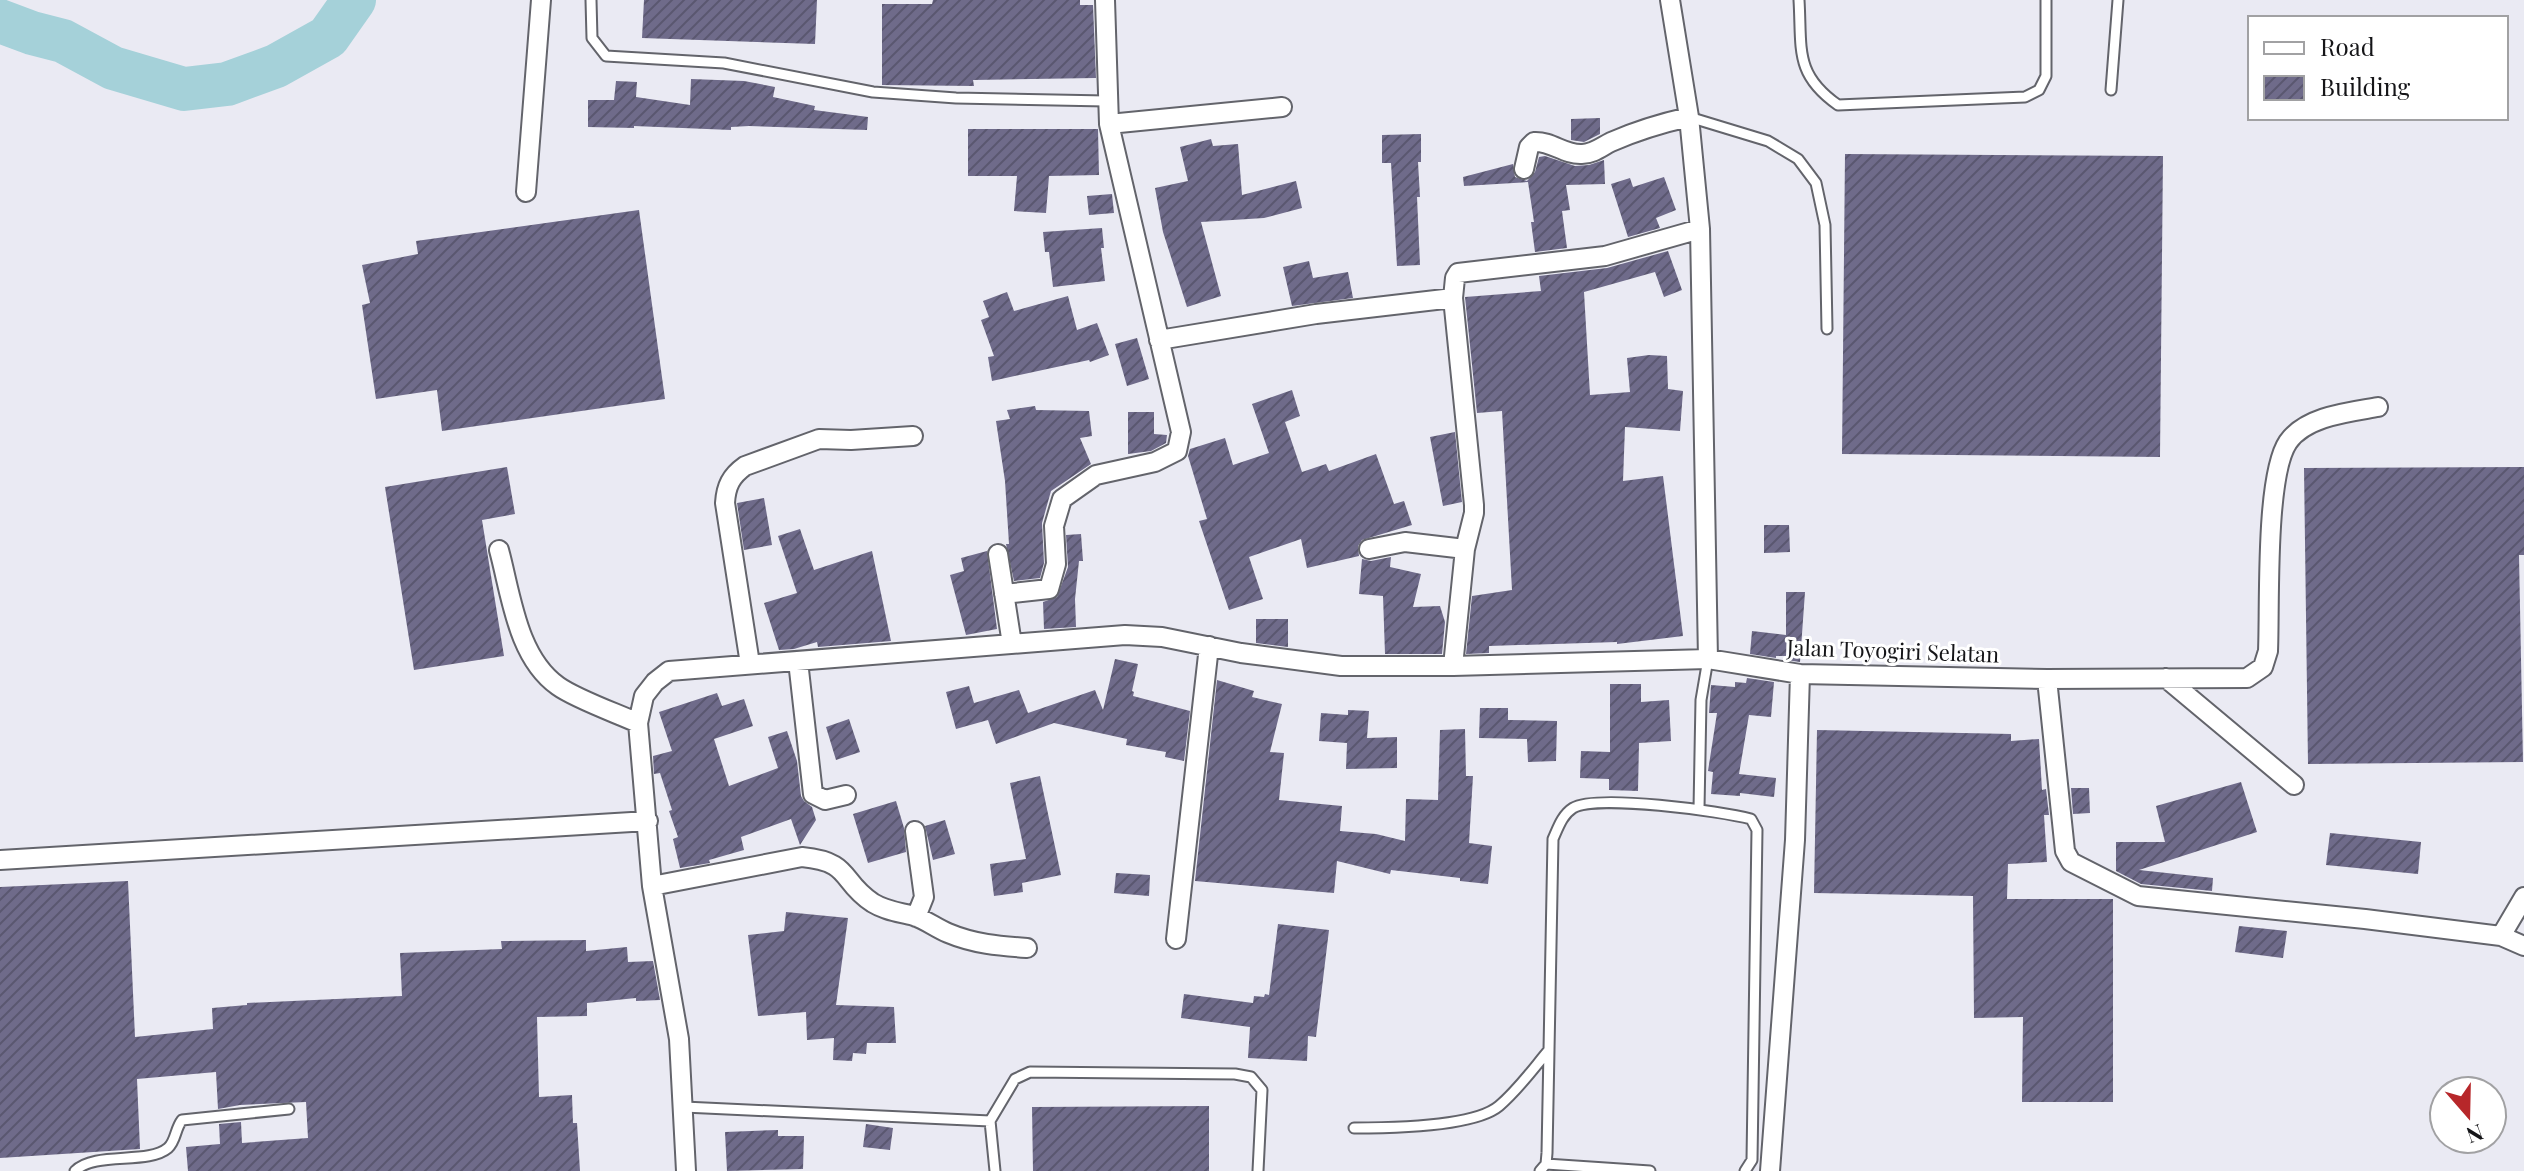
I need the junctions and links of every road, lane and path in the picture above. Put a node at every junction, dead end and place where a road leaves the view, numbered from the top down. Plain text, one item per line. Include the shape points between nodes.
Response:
1 (541, 0) edge
2 (591, 0) edge
3 (1105, 0) edge
4 (1670, 0) edge
5 (1799, 0) edge
6 (2046, 0) edge
7 (2118, 0) edge
8 (2111, 90) dead end
9 (1106, 101) junction
10 (1282, 107) dead end
11 (1689, 117) junction
12 (1109, 124) junction
13 (1524, 169) dead end
14 (526, 192) dead end
15 (1700, 229) junction
16 (1453, 298) junction
17 (1827, 329) dead end
18 (1159, 340) junction
19 (2378, 407) dead end
20 (913, 436) dead end
21 (1369, 549) dead end
22 (1465, 549) junction
23 (499, 550) dead end
24 (998, 554) dead end
25 (1004, 594) junction
26 (1012, 644) junction
27 (1209, 646) junction
28 (1708, 659) junction
29 (798, 661) junction
30 (750, 664) junction
31 (1453, 666) junction
32 (1800, 674) junction
33 (2166, 678) junction
34 (2047, 679) junction
35 (638, 723) junction
36 (2294, 785) dead end
37 (846, 795) dead end
38 (1699, 809) junction
39 (648, 821) junction
40 (915, 831) dead end
41 (0, 860) edge
42 (652, 886) junction
43 (2524, 897) edge
44 (916, 917) junction
45 (2501, 936) junction
46 (1176, 939) dead end
47 (2524, 946) edge
48 (1027, 948) dead end
49 (1549, 1050) junction
50 (684, 1107) junction
51 (289, 1109) dead end
52 (990, 1121) junction
53 (1354, 1128) dead end
54 (1543, 1167) edge
55 (75, 1171) edge
56 (686, 1171) edge
57 (995, 1171) edge
58 (1258, 1171) edge
59 (1650, 1171) edge
60 (1745, 1171) edge
61 (1770, 1171) edge

1 - 14 street
2 - 9 lane via 592,38 606,56 724,63 873,92
3 - 9 street
4 - 11 street
5 - 6 lane via 1804,69 1818,91 1838,105 2025,97 2039,90 2046,76
7 - 8 lane
9 - 12 street
10 - 12 street
11 - 13 street via 1591,153 1578,155 1534,142
11 - 15 street
11 - 17 lane via 1768,141 1798,159 1816,183 1825,225
12 - 18 street
15 - 16 street via 1605,256 1462,272 1455,278
15 - 28 street
16 - 18 street
16 - 22 street via 1474,505
18 - 25 street via 1181,432 1177,451 1155,462 1096,475 1070,491 1054,526 1056,564 1049,589
19 - 33 street, Jalan Toyogiri Selatan via 2327,416 2288,442 2274,483 2268,651 2263,667 2247,678
20 - 30 street via 819,439 735,474 725,503
21 - 22 street via 1405,542
22 - 31 street
23 - 35 street via 522,637 537,664 557,686
24 - 25 street
25 - 26 street
26 - 27 street, Jalan Toyogiri Selatan via 1125,635
26 - 29 street, Jalan Toyogiri Selatan
27 - 31 street, Jalan Toyogiri Selatan via 1341,666
27 - 46 street
28 - 31 street, Jalan Toyogiri Selatan
28 - 32 street, Jalan Toyogiri Selatan
28 - 38 lane via 1701,700
29 - 30 street, Jalan Toyogiri Selatan
29 - 37 street via 813,794 825,800
30 - 35 street, Jalan Toyogiri Selatan via 669,671 644,696
32 - 34 street, Jalan Toyogiri Selatan
32 - 61 street via 1794,855
33 - 34 street, Jalan Toyogiri Selatan
33 - 36 street
34 - 45 street via 2065,851 2071,862 2138,896
35 - 39 street
38 - 49 lane via 1592,802 1564,815 1553,839
38 - 60 lane via 1751,819 1759,842 1752,1160
39 - 41 street
39 - 42 street
40 - 44 street via 924,897
42 - 44 street via 802,857 823,859 837,865 869,901
42 - 50 street via 679,1039
43 - 45 street
44 - 48 street via 983,945
45 - 47 street
49 - 53 lane via 1497,1108 1474,1118
49 - 54 lane
50 - 52 lane
50 - 56 street
51 - 55 lane via 182,1120 173,1143 162,1153 93,1162
52 - 57 lane
52 - 58 lane via 1015,1079 1030,1072 1235,1074 1251,1077 1262,1090
54 - 59 lane

